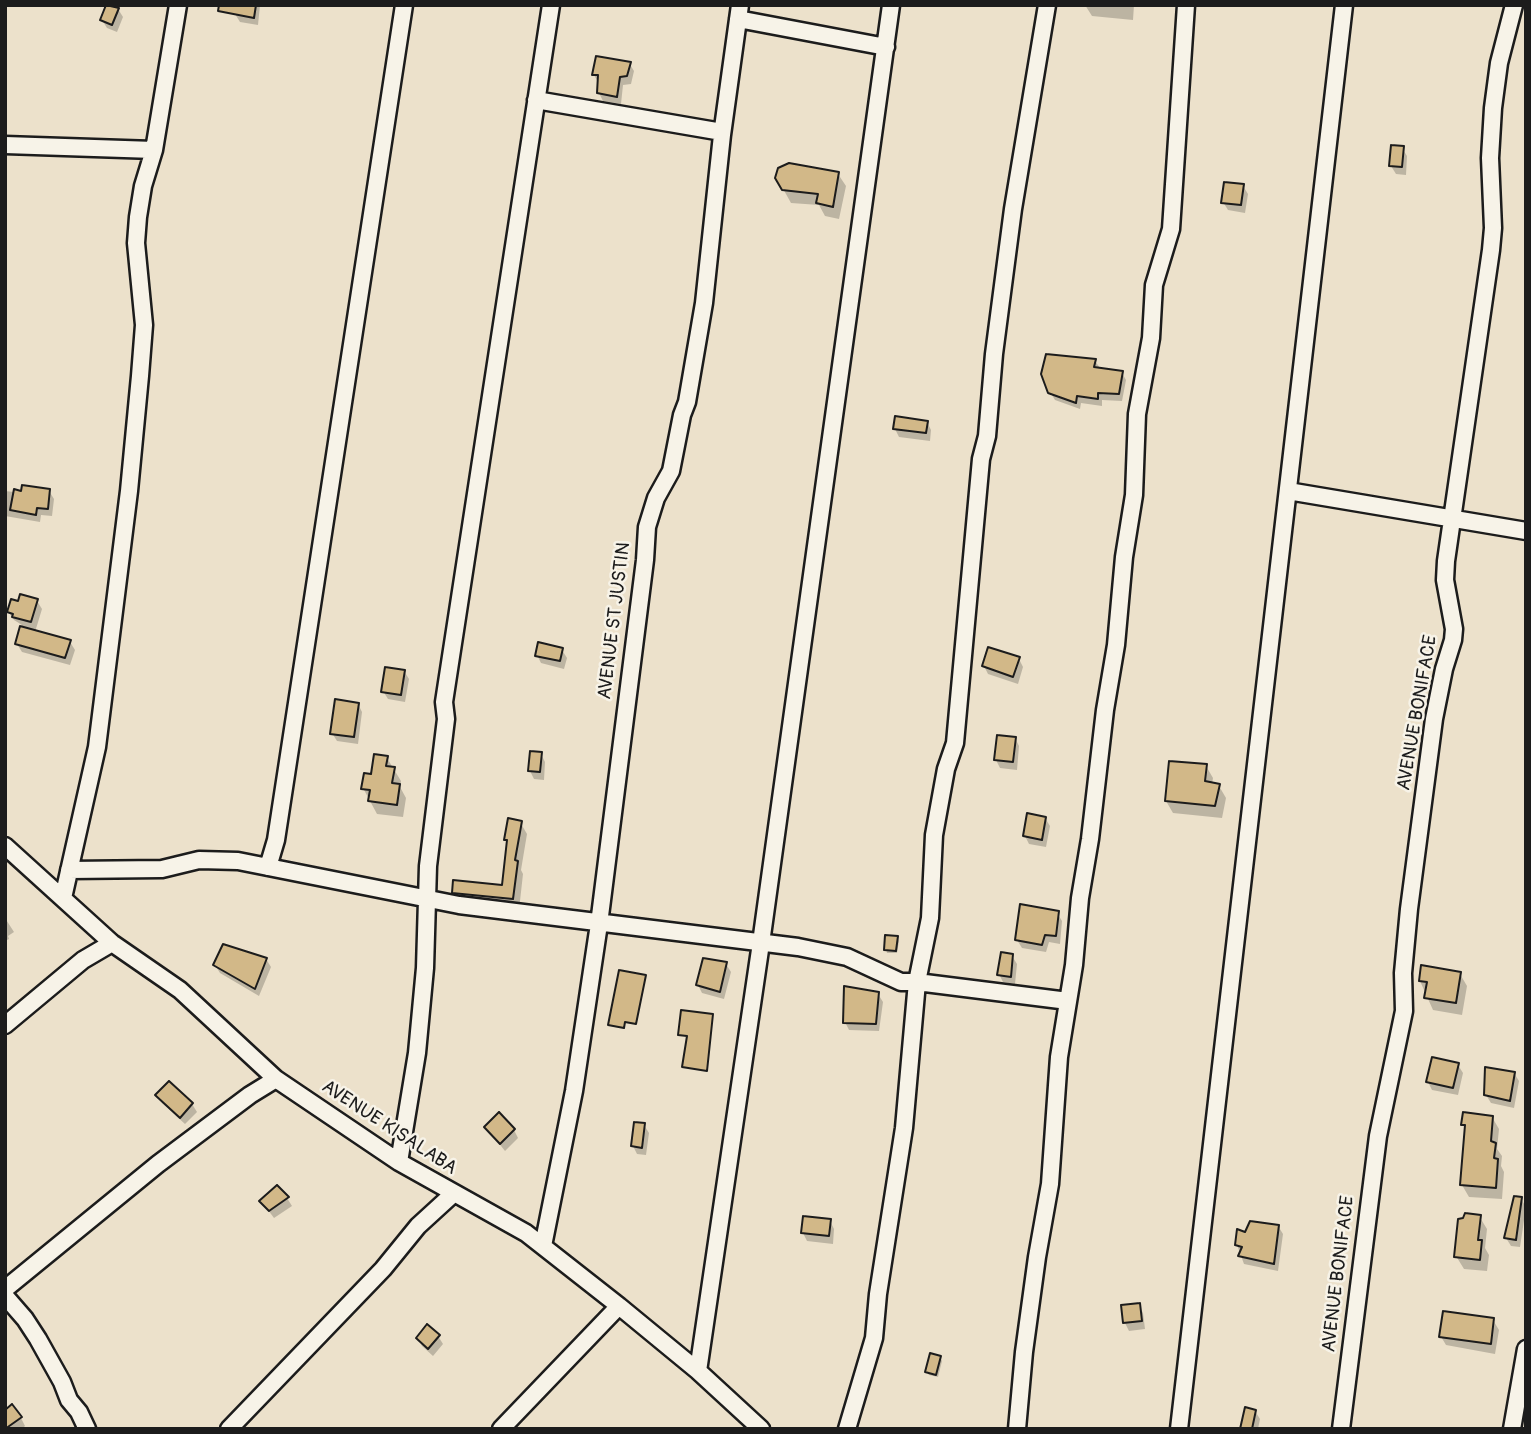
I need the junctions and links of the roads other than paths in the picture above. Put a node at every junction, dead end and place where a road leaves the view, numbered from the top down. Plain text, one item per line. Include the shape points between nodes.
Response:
1 (178, 5) edge
2 (404, 5) edge
3 (551, 5) edge
4 (891, 5) edge
5 (1047, 5) edge
6 (1186, 5) edge
7 (1344, 5) edge
8 (1514, 5) edge
9 (739, 12) edge
10 (886, 47) junction
11 (537, 100) junction
12 (722, 132) junction
13 (5, 145) edge
14 (154, 150) junction
15 (1288, 491) junction
16 (1453, 519) junction
17 (1526, 531) edge
18 (5, 846) edge
19 (268, 867) junction
20 (69, 870) junction
21 (63, 898) junction
22 (427, 898) junction
23 (599, 924) junction
24 (112, 943) junction
25 (761, 943) junction
26 (917, 982) junction
27 (1068, 1001) junction
28 (5, 1025) edge
29 (276, 1079) junction
30 (399, 1162) junction
31 (453, 1194) junction
32 (543, 1246) junction
33 (5, 1289) edge
34 (5, 1296) edge
35 (620, 1306) junction
36 (1526, 1349) edge
37 (698, 1371) junction
38 (88, 1429) edge
39 (229, 1429) edge
40 (501, 1429) edge
41 (761, 1429) edge
42 (847, 1429) edge
43 (1017, 1429) edge
44 (1179, 1429) edge
45 (1340, 1429) edge
46 (1512, 1429) edge

1 - 14 street
2 - 19 street via 276,840
3 - 11 street
4 - 10 street
5 - 26 street via 1013,209 981,458 955,743 934,835 930,918
6 - 27 street via 1171,229 1154,285 1116,645
7 - 15 street
8 - 16 street, AVENUE BONIFACE via 1493,108 1492,239
9 - 10 street
9 - 12 street, AVENUE ST JUSTIN
10 - 25 street
11 - 12 street
11 - 22 street via 443,702 446,719
12 - 23 street, AVENUE ST JUSTIN via 704,303 687,402 671,471 647,527
13 - 14 street
14 - 20 street via 143,186 136,243 144,325 129,491 97,747
15 - 16 street
15 - 44 street
16 - 17 street
16 - 45 street, AVENUE BONIFACE via 1445,580 1453,640 1434,719 1409,909 1404,1011 1378,1136
18 - 21 street, AVENUE KISALABA
19 - 20 street via 199,860 162,869
19 - 22 street
20 - 21 street
21 - 24 street, AVENUE KISALABA
22 - 23 street
22 - 30 street via 417,1053
23 - 25 street
23 - 32 street, AVENUE ST JUSTIN via 574,1091
24 - 28 street via 82,960
24 - 29 street, AVENUE KISALABA via 180,990
25 - 26 street via 847,957 901,982
25 - 37 street
26 - 27 street
26 - 42 street via 904,1128 874,1338
27 - 43 street via 1050,1184
29 - 30 street, AVENUE KISALABA
29 - 33 street via 158,1164
30 - 31 street, AVENUE KISALABA
31 - 32 street, AVENUE KISALABA
31 - 39 street
32 - 35 street, AVENUE KISALABA
34 - 38 street via 38,1339
35 - 37 street, AVENUE KISALABA
35 - 40 street
36 - 46 street
37 - 41 street, AVENUE KISALABA

